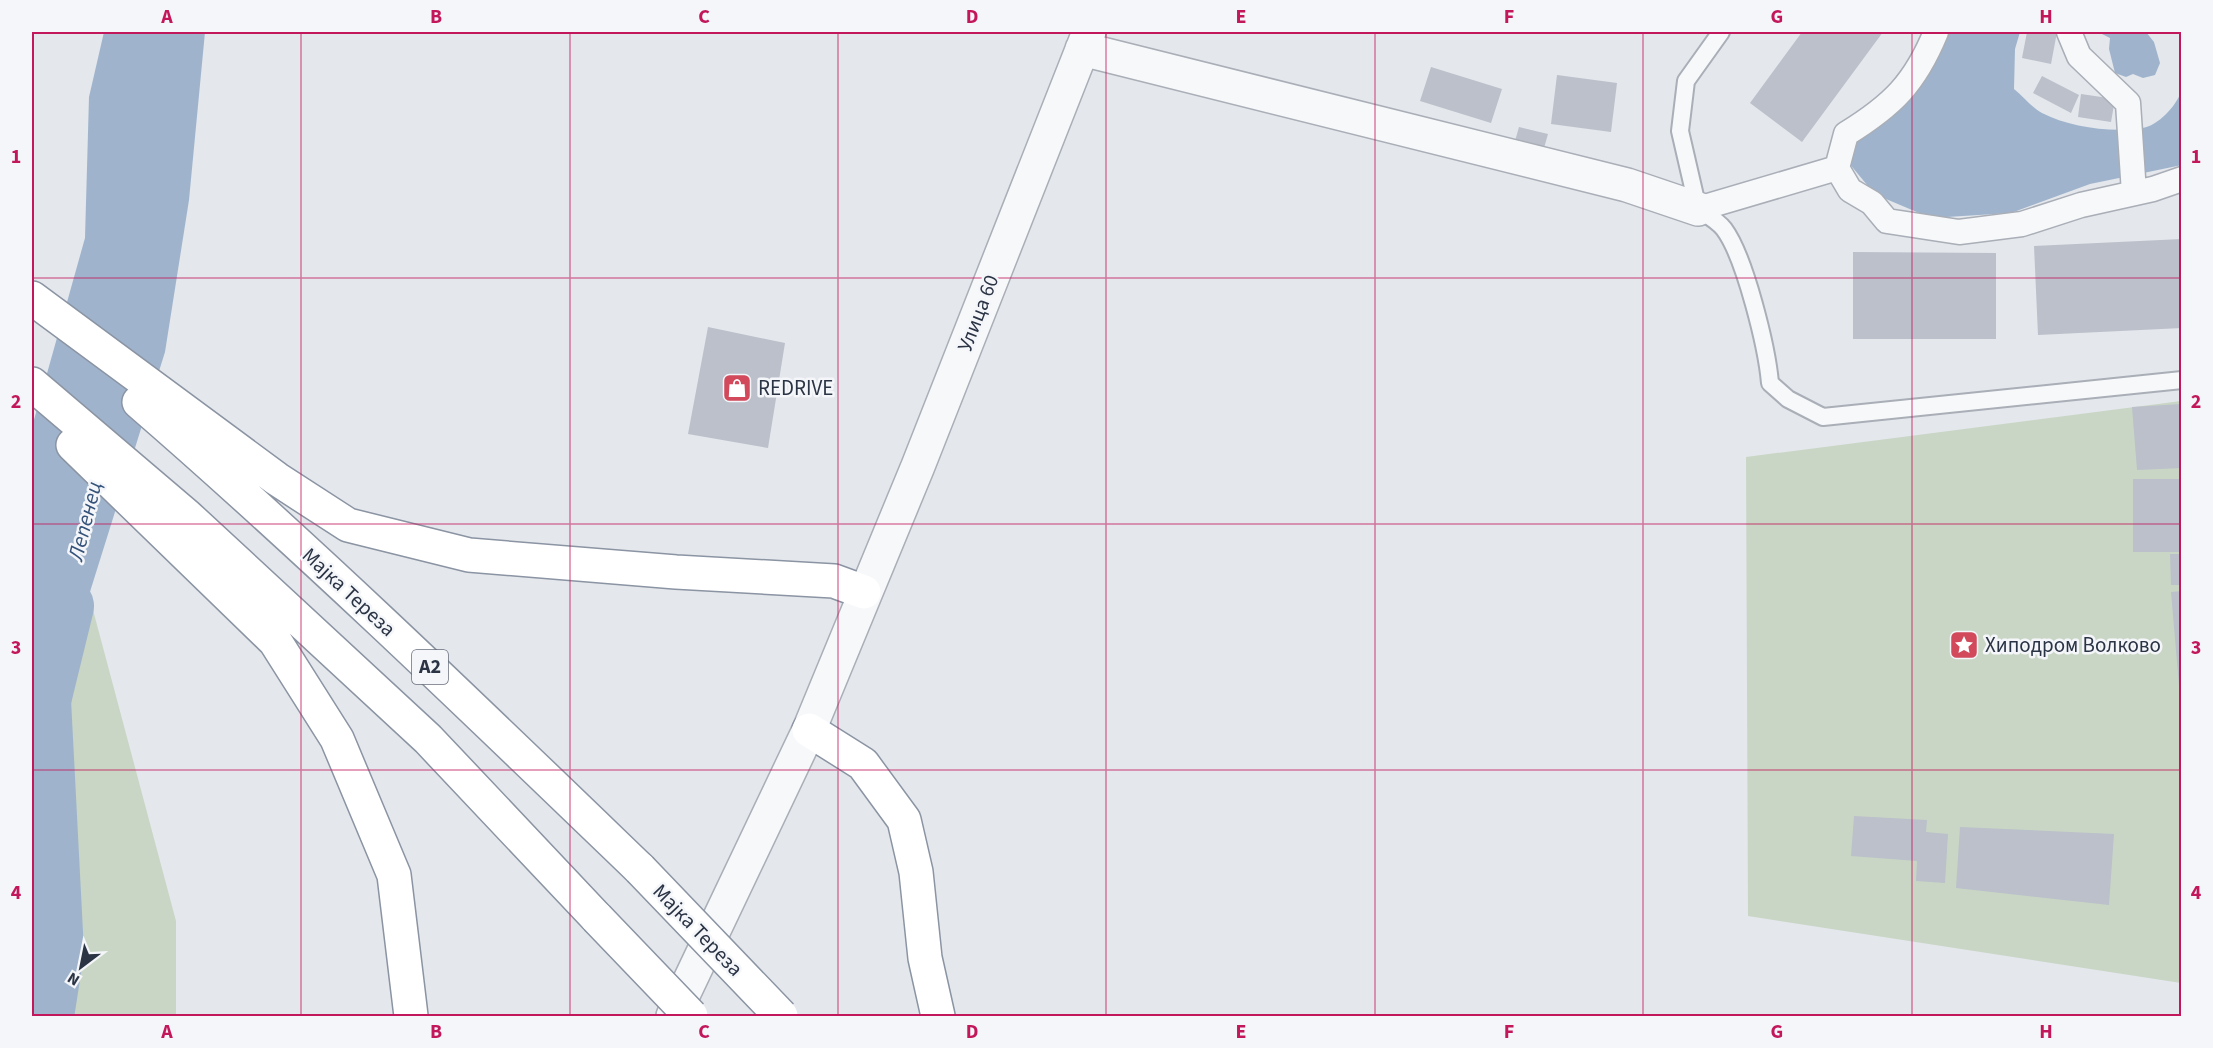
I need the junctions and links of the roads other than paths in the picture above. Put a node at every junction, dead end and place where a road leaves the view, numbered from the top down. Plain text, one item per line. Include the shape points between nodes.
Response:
1 (1721, 32) edge
2 (1936, 32) edge
3 (2069, 32) edge
4 (1085, 40) edge
5 (1837, 168) junction
6 (2181, 179) edge
7 (2134, 193) junction
8 (1698, 209) junction
9 (32, 298) edge
10 (32, 309) edge
11 (2181, 380) edge
12 (32, 384) edge
13 (32, 403) edge
14 (221, 455) junction
15 (177, 527) junction
16 (864, 592) junction
17 (809, 730) junction
18 (411, 1017) edge
19 (673, 1017) edge
20 (691, 1017) edge
21 (781, 1017) edge
22 (938, 1017) edge

1 - 8 lane via 1686,81 1680,131
2 - 5 street via 1912,81 1876,116 1846,134
3 - 7 street via 2079,56 2128,103
4 - 8 street via 1627,185
4 - 16 street, Улица 60 via 918,466
5 - 7 street via 1850,190 1872,203 1887,221 1959,232 2022,224
5 - 8 street
6 - 7 street
8 - 11 lane via 1723,227 1738,251 1768,361 1770,383 1788,399 1823,417
9 - 14 highway
10 - 14 highway, Мајка Тереза / A2
12 - 15 highway, A2
13 - 15 highway
14 - 16 highway via 348,525 469,555 834,581
14 - 21 highway, Мајка Тереза / A2, bridge via 443,679 640,869
15 - 18 highway via 275,641 337,739 394,875
15 - 20 highway, A2, bridge via 428,739
16 - 17 street, Улица 60
17 - 19 street, Улица 60
17 - 22 highway via 863,764 904,820

